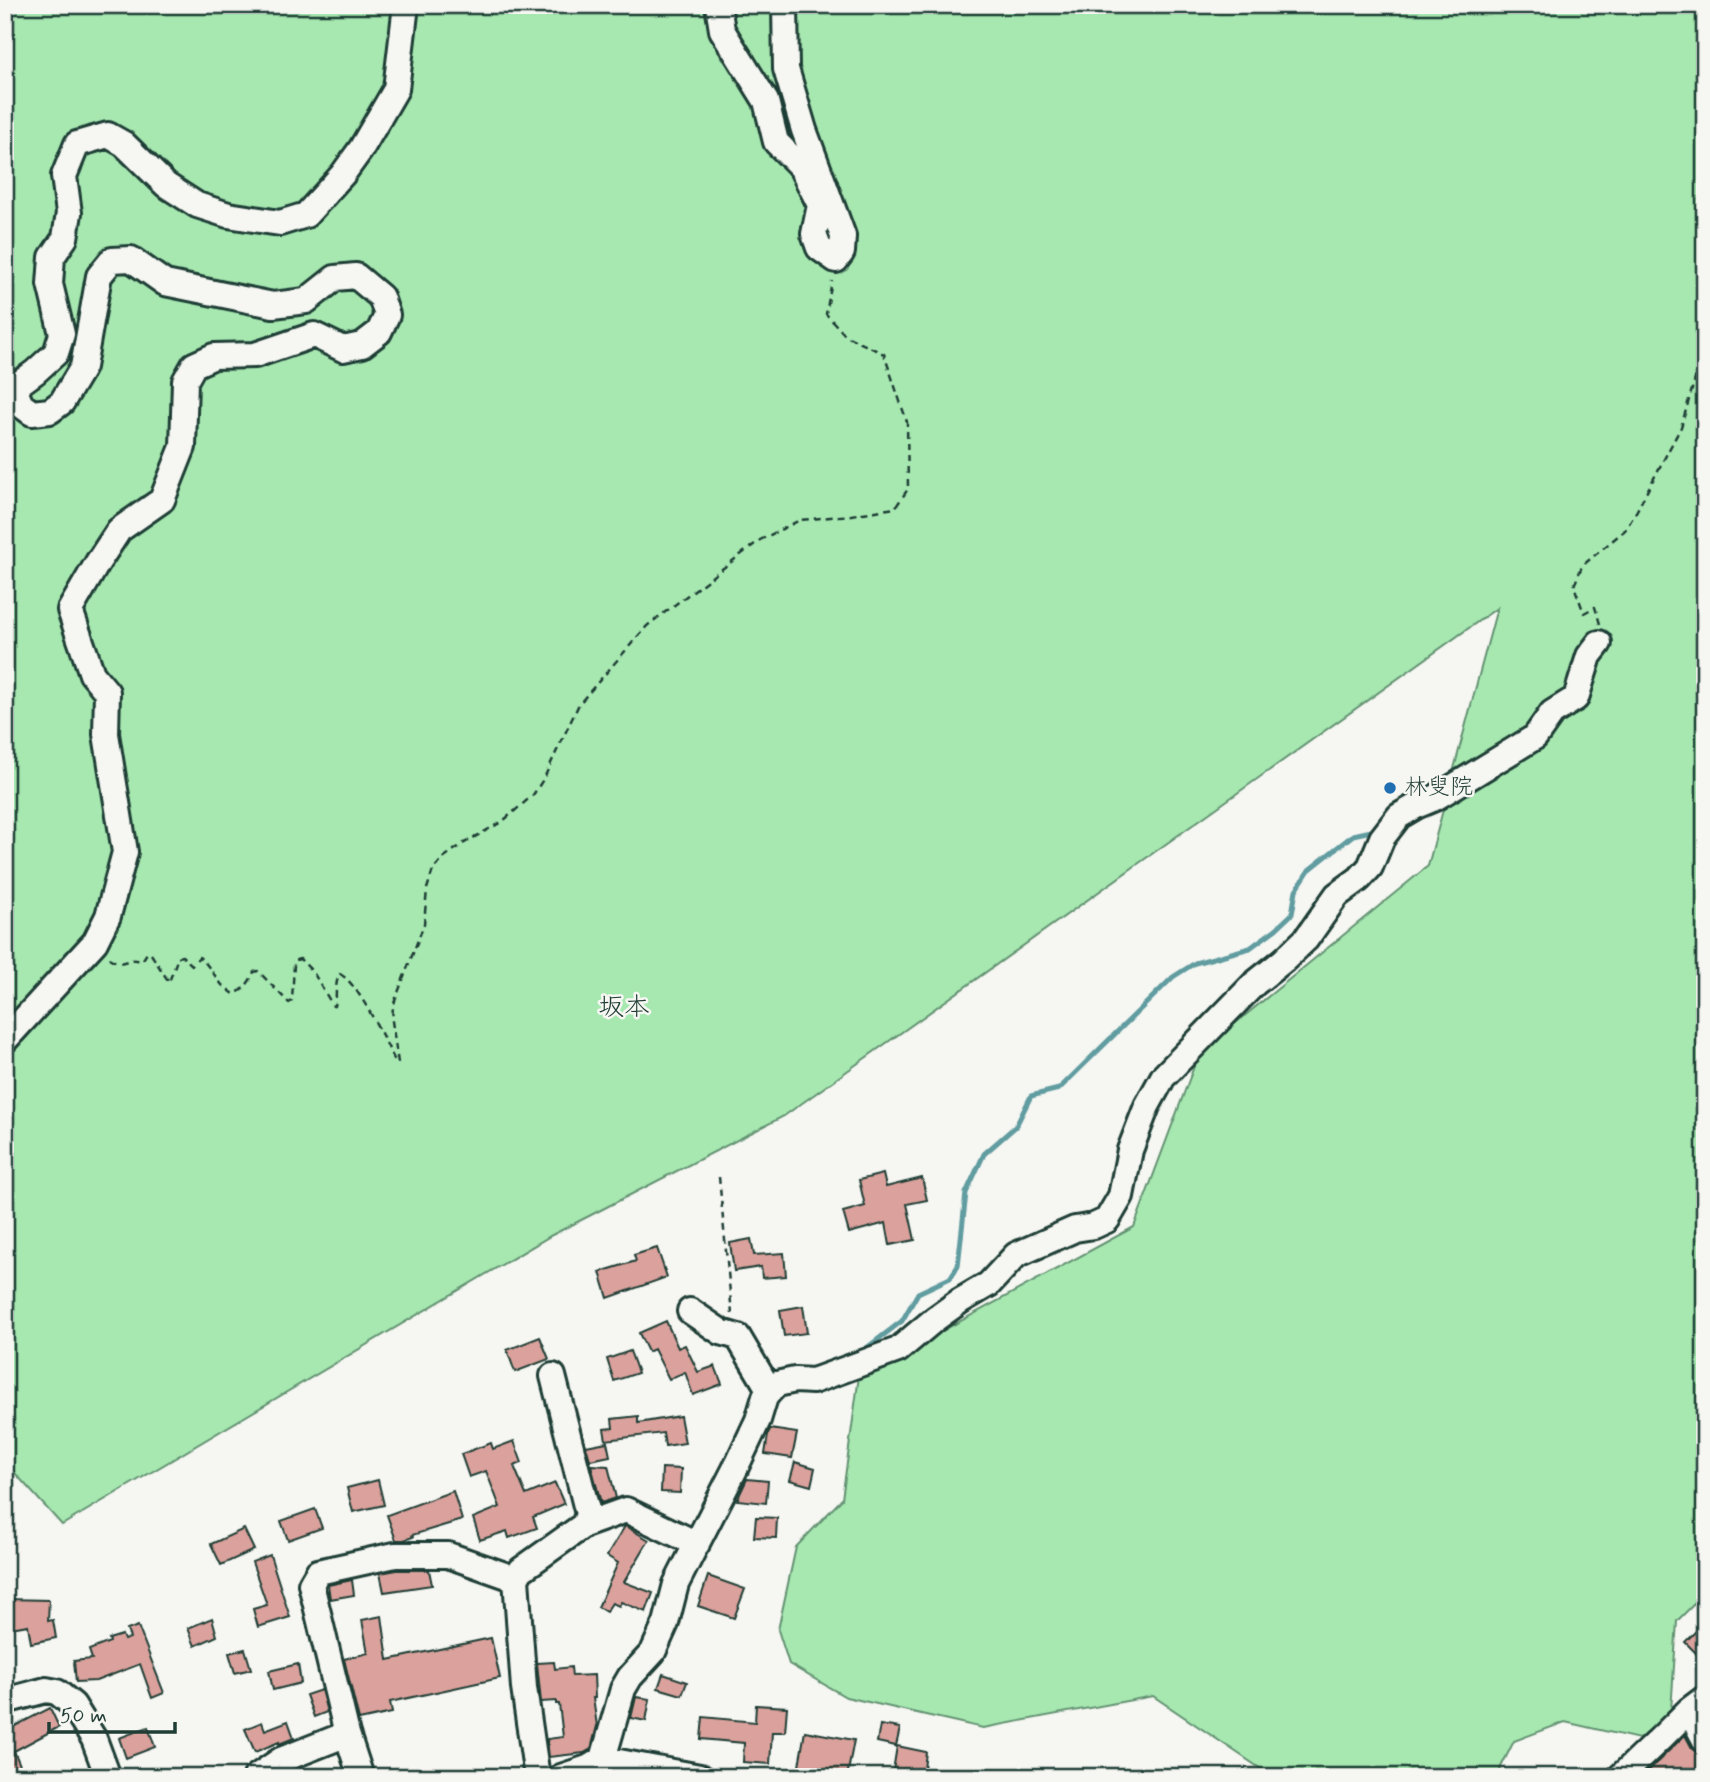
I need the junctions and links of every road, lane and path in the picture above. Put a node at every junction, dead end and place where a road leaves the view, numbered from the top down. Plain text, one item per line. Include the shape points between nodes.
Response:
1 (406, 5) edge
2 (718, 5) edge
3 (785, 5) edge
4 (836, 260) junction
5 (1705, 328) edge
6 (1599, 643) joint
7 (95, 942) junction
8 (5, 1040) edge
9 (719, 1177) dead end
10 (690, 1311) dead end
11 (738, 1337) junction
12 (553, 1376) dead end
13 (770, 1391) junction
14 (584, 1525) junction
15 (697, 1544) junction
16 (516, 1579) junction
17 (5, 1701) edge
18 (1697, 1704) edge
19 (347, 1734) junction
20 (1705, 1740) edge
21 (603, 1759) junction
22 (108, 1777) edge
23 (256, 1777) edge
24 (360, 1777) edge
25 (537, 1777) edge
26 (561, 1777) edge
27 (700, 1777) edge
28 (1620, 1777) edge

1 - 7 street via 396,89 361,149 306,215 280,223 197,205 108,135 77,144 64,176 69,213 65,238 52,257 50,284 62,334 56,353 20,383 16,393 21,405 32,413 50,411 62,402 83,368 99,276 112,260 131,259 165,283 273,304 306,301 335,278 356,276 381,297 387,315 379,332 362,345 343,349 314,335 255,355 214,356 194,365 185,380 183,447 162,500 119,530 70,610 92,674 107,692 106,734 125,852 108,916
2 - 4 street via 722,30 766,101 776,142 801,167 820,205 814,234 819,248
3 - 4 street via 786,69 843,236 842,252
4 - 7 path via 826,314 846,336 884,354 907,422 908,489 895,508 800,520 760,540 647,626 579,704 533,796 503,821 443,858 433,870 426,889 424,923 393,1006 398,1063 357,992 340,974 333,1006 308,965 296,960 289,1003 258,971 234,994 199,957 192,965 178,957 169,982 151,954 142,961 116,962
5 - 6 path via 1697,336 1702,355 1681,427 1625,530 1582,566 1574,586 1584,613 1595,607 1603,636
6 - 13 street via 1589,656 1576,698 1552,713 1535,737 1399,816 1370,867 1337,895 1306,939 1254,984 1164,1077 1147,1106 1130,1150 1121,1196 1107,1220 1016,1255 989,1284 898,1350 813,1381 777,1384
7 - 8 street
9 - 11 path via 730,1307
10 - 11 street via 721,1332
11 - 13 street
12 - 14 street via 588,1514
13 - 15 street
14 - 15 street via 626,1510
14 - 16 street
15 - 21 street via 676,1584 653,1652 623,1689
16 - 19 street via 448,1555 395,1555 318,1572 311,1584
16 - 25 street via 524,1688
17 - 22 street via 46,1690 57,1692 73,1706 94,1739
18 - 20 street
18 - 28 street
19 - 23 street via 281,1760
19 - 24 street
21 - 26 street
21 - 27 street

